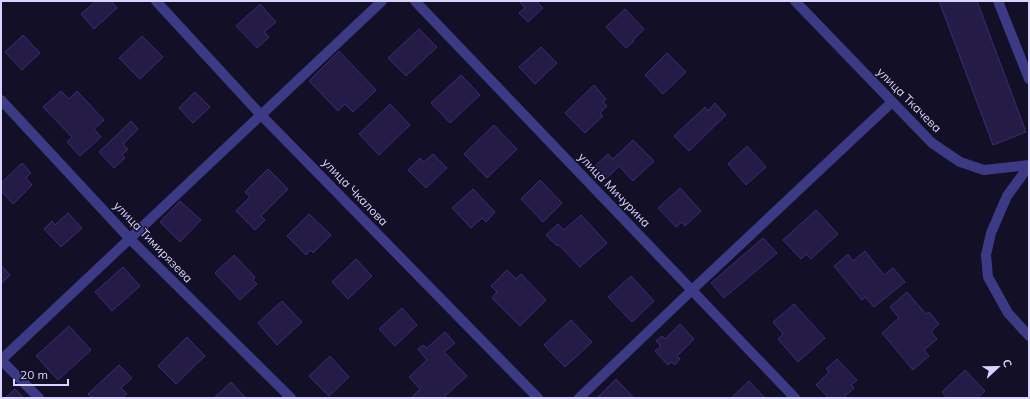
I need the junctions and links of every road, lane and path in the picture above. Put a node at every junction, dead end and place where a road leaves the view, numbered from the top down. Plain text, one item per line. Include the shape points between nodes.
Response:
1 (156, 1) edge
2 (382, 1) edge
3 (415, 1) edge
4 (794, 1) edge
5 (998, 1) edge
6 (1028, 73) edge
7 (1, 100) edge
8 (892, 102) junction
9 (261, 115) junction
10 (1029, 166) edge
11 (130, 238) junction
12 (692, 290) junction
13 (1029, 336) edge
14 (1, 360) edge
15 (39, 398) edge
16 (290, 398) edge
17 (538, 398) edge
18 (579, 398) edge
19 (795, 398) edge

1 - 9 street, улица Чкалова
2 - 9 street
3 - 12 street, улица Мичурина
4 - 8 street, улица Ткачева
5 - 6 street
7 - 11 street, улица Тимирязева
8 - 10 street, улица Ткачева via 932,143 960,162 984,170
8 - 12 street
9 - 11 street
9 - 17 street, улица Чкалова
10 - 13 street, улица Ткачева via 1007,196 991,233 986,254 988,277 1008,312
11 - 14 street
11 - 16 street, улица Тимирязева
12 - 18 street
12 - 19 street, улица Мичурина
14 - 15 street

